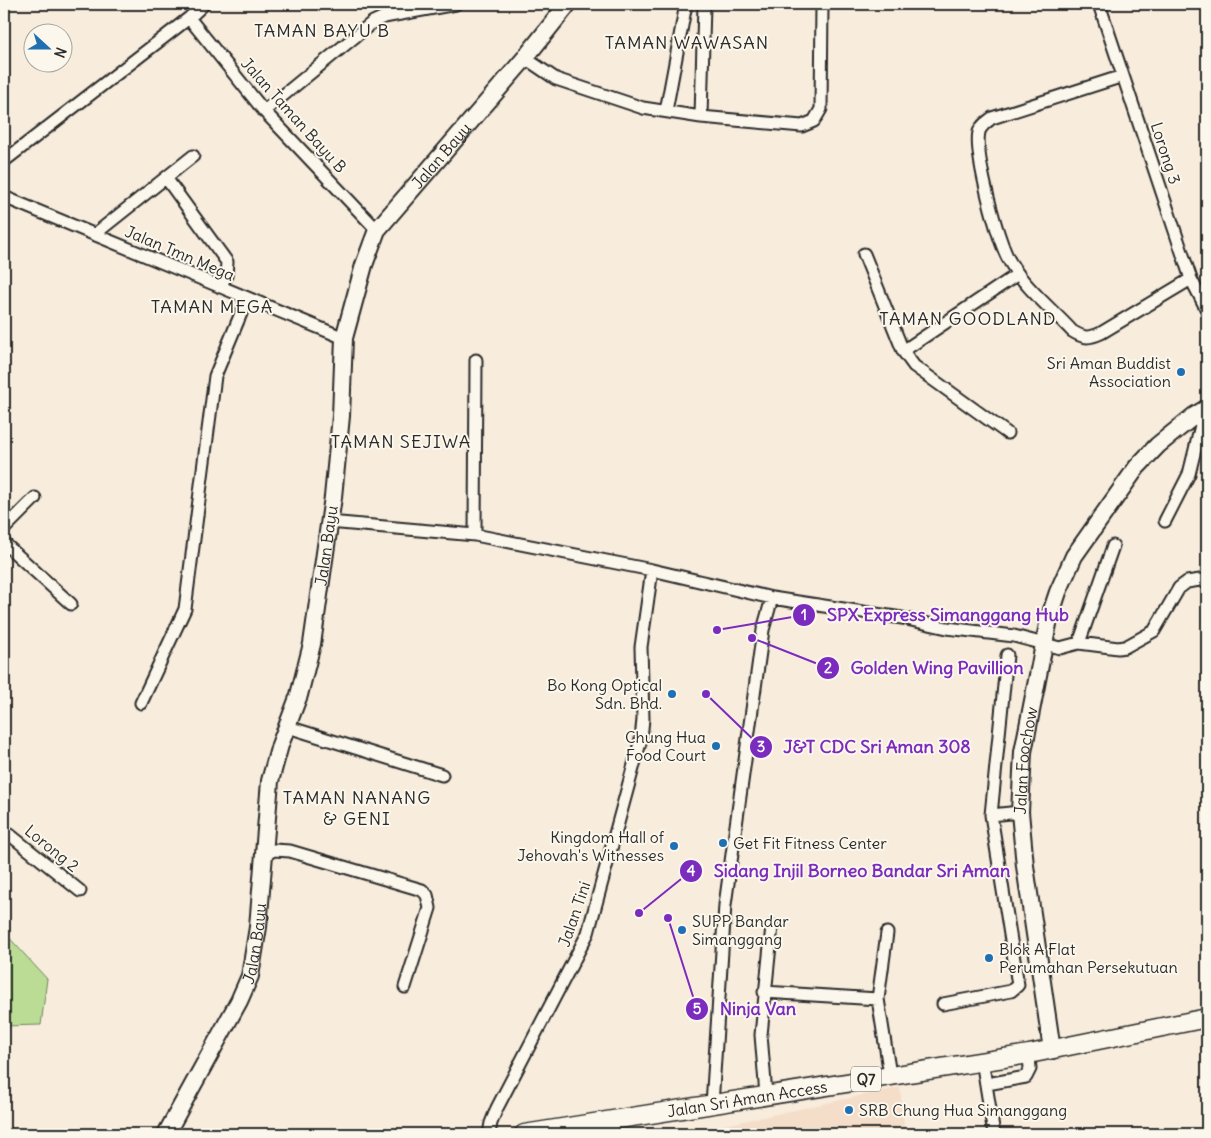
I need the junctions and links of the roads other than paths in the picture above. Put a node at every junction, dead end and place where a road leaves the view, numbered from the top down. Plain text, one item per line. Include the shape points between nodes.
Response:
1 (204, 4) edge
2 (456, 4) edge
3 (568, 4) edge
4 (686, 4) edge
5 (704, 4) edge
6 (822, 4) edge
7 (1099, 4) edge
8 (190, 18) junction
9 (525, 58) junction
10 (1123, 76) junction
11 (264, 111) junction
12 (666, 112) junction
13 (701, 117) junction
14 (193, 156) dead end
15 (4, 161) edge
16 (166, 178) junction
17 (4, 197) edge
18 (377, 230) junction
19 (95, 234) junction
20 (864, 254) dead end
21 (1018, 274) junction
22 (1191, 279) junction
23 (220, 287) junction
24 (247, 299) junction
25 (1207, 310) edge
26 (344, 338) junction
27 (903, 351) junction
28 (476, 360) dead end
29 (1206, 409) edge
30 (1007, 434) dead end
31 (35, 498) dead end
32 (1165, 521) dead end
33 (329, 522) junction
34 (4, 529) edge
35 (475, 535) junction
36 (4, 543) edge
37 (1112, 546) dead end
38 (652, 570) junction
39 (1207, 583) edge
40 (772, 598) junction
41 (71, 604) dead end
42 (1061, 645) junction
43 (1007, 655) dead end
44 (141, 703) dead end
45 (288, 727) junction
46 (442, 775) dead end
47 (1020, 812) junction
48 (991, 815) junction
49 (4, 830) edge
50 (262, 856) junction
51 (80, 891) dead end
52 (772, 926) dead end
53 (887, 933) dead end
54 (405, 987) dead end
55 (764, 992) junction
56 (878, 999) junction
57 (943, 1004) dead end
58 (1207, 1018) edge
59 (1052, 1050) junction
60 (1029, 1054) junction
61 (982, 1060) junction
62 (890, 1075) junction
63 (987, 1084) junction
64 (766, 1095) junction
65 (712, 1104) junction
66 (166, 1134) edge
67 (489, 1134) edge
68 (524, 1134) edge
69 (994, 1134) edge

1 - 8 street
2 - 11 street via 372,22
3 - 9 street, Jalan Bayu
4 - 12 street
5 - 13 street
6 - 13 street via 822,102 814,121 802,126
7 - 10 street, Lorong 3
8 - 11 street, Jalan Taman Bayu B
8 - 15 street
9 - 12 street via 556,80 643,108
9 - 18 street, Jalan Bayu
10 - 21 street via 992,118 981,127 979,149 992,215 1002,246
10 - 22 street, Lorong 3
11 - 18 street, Jalan Taman Bayu B
12 - 13 street
14 - 16 street
16 - 19 street
16 - 23 street via 227,262 226,276
17 - 19 street, Jalan Tmn Mega
18 - 26 street, Jalan Bayu
19 - 23 street, Jalan Tmn Mega
20 - 27 street
21 - 22 street via 1072,331 1089,338
21 - 27 street
22 - 25 street, Lorong 3
23 - 24 street, Jalan Tmn Mega
24 - 26 street, Jalan Tmn Mega
24 - 44 street via 215,376 185,609
26 - 33 street, Jalan Bayu via 341,416
27 - 30 street via 914,366
28 - 35 street
29 - 32 street via 1189,474
29 - 42 street, Jalan Foochow via 1158,445 1137,467 1074,556 1058,592
31 - 34 street
33 - 35 street
33 - 45 street, Jalan Bayu via 308,664
35 - 38 street
36 - 41 street
37 - 42 street
38 - 40 street
38 - 67 street, Jalan Tini via 641,647 641,739 591,925 576,960 497,1108
39 - 42 street via 1200,580 1187,582 1179,588 1154,631 1125,647
40 - 42 street
40 - 65 street via 762,639 725,905
42 - 47 street, Jalan Foochow via 1024,752
43 - 48 street
45 - 46 street
45 - 50 street, Jalan Bayu via 270,781
47 - 48 street
47 - 59 street, Jalan Foochow via 1024,866
48 - 57 street via 1018,985 1011,991
49 - 51 street, Lorong 2
50 - 54 street via 274,850 290,851 422,890 427,895 430,908
50 - 66 street, Jalan Bayu via 258,927 250,976
52 - 55 street
53 - 56 street
55 - 56 street
55 - 64 street via 761,1035
56 - 62 street
58 - 59 main road, Jalan Sri Aman Access / Q7
59 - 60 main road, Jalan Sri Aman Access / Q7
60 - 61 main road, Jalan Sri Aman Access / Q7
60 - 63 street via 1030,1069 1026,1077
61 - 62 main road, Jalan Sri Aman Access / Q7
61 - 63 street
62 - 64 main road, Jalan Sri Aman Access / Q7
63 - 69 street
64 - 65 main road, Jalan Sri Aman Access / Q7
65 - 68 main road, Jalan Sri Aman Access / Q7

